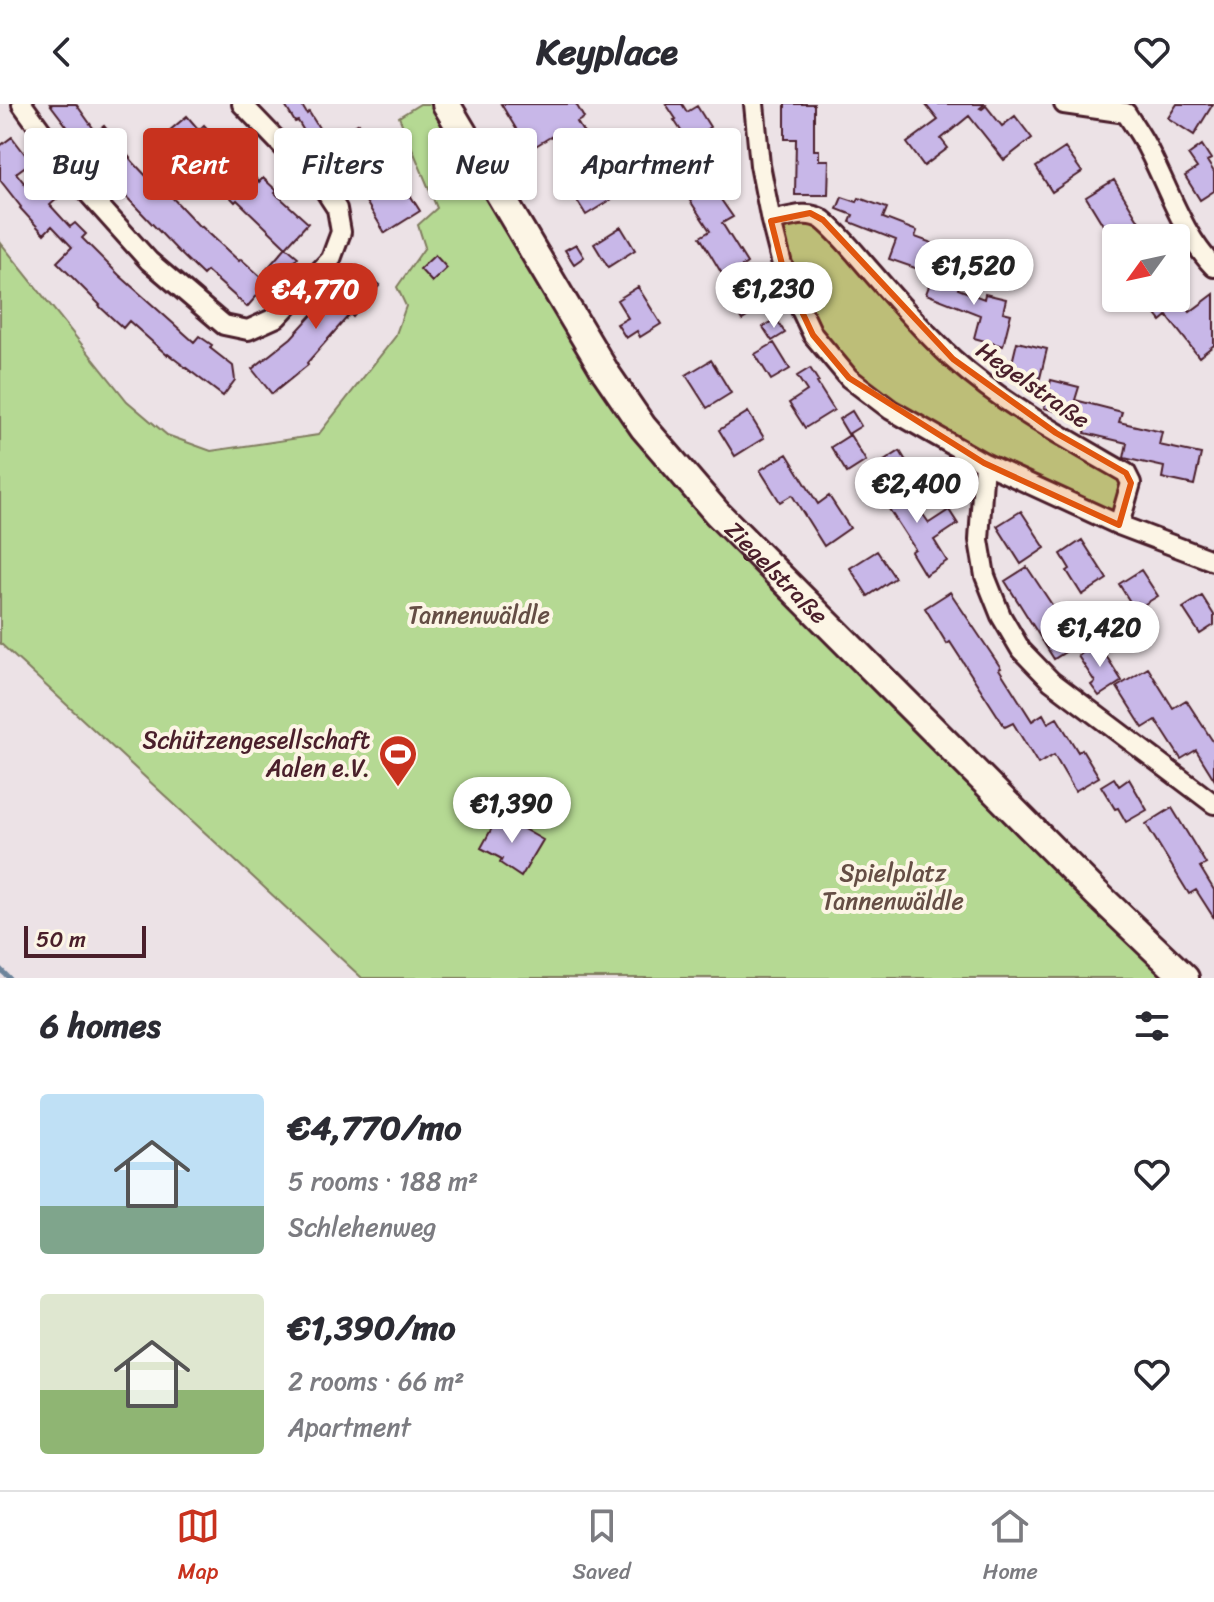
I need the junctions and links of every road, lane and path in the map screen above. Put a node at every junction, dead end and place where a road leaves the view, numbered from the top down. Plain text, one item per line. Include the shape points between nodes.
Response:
1 (22, 104) edge
2 (242, 104) edge
3 (446, 104) edge
4 (754, 104) edge
5 (1064, 104) edge
6 (1130, 109) edge
7 (771, 221) junction
8 (1214, 267) edge
9 (984, 463) junction
10 (1119, 525) junction
11 (1214, 561) edge
12 (1214, 804) edge
13 (1185, 978) edge

1 - 2 street via 78,182 149,261 224,325 248,330 277,317 331,259 341,232 337,209 324,189
3 - 13 main road, Ziegelstraße via 643,427 717,513
4 - 7 street
5 - 6 street
6 - 8 street via 1183,222
7 - 9 street via 785,276 813,335 849,378 891,410
7 - 10 street, Hegelstraße via 810,213 823,220 953,359 1056,433 1126,473 1131,483
9 - 10 street
9 - 12 street via 979,540 985,576 1021,650 1051,681
10 - 11 street

